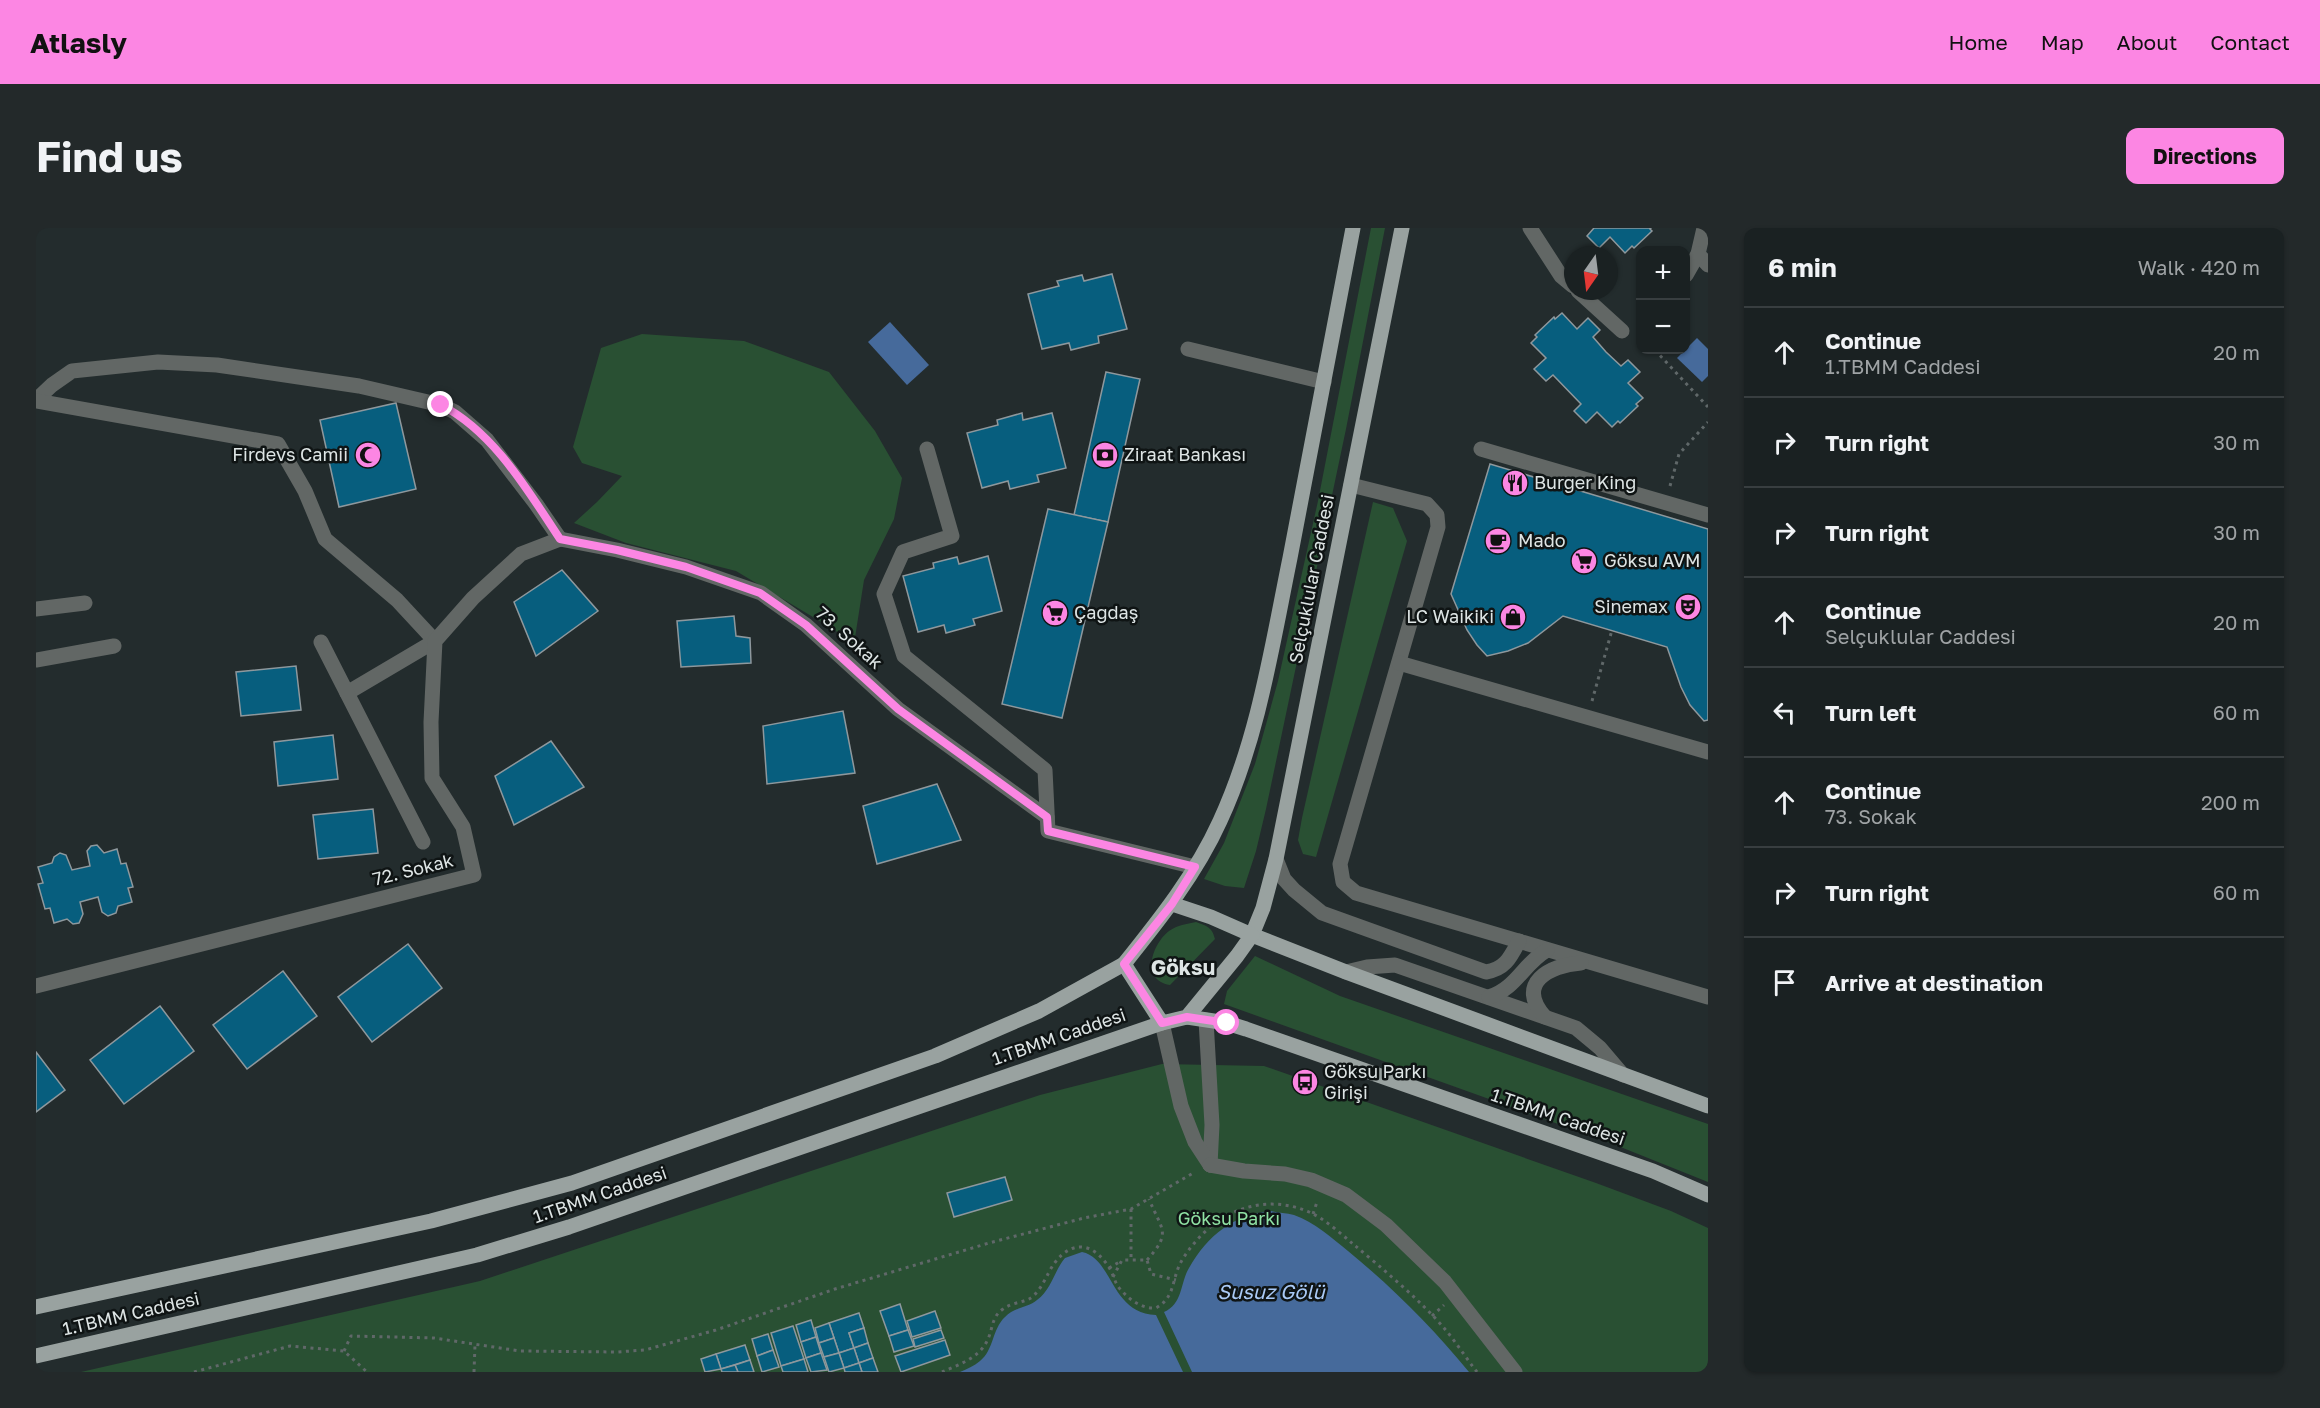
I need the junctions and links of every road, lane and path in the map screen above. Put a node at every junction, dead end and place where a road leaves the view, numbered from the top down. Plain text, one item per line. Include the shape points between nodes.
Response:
1 (1353, 228) edge
2 (1402, 228) edge
3 (1530, 228) edge
4 (1703, 229) edge
5 (1703, 260) edge
6 (1690, 271) edge
7 (1564, 278) edge
8 (1588, 300) edge
9 (1622, 331) dead end
10 (1188, 349) dead end
11 (1659, 354) edge
12 (1324, 382) junction
13 (36, 400) edge
14 (1708, 407) edge
15 (1708, 422) edge
16 (927, 449) dead end
17 (1482, 449) dead end
18 (1351, 485) junction
19 (1665, 503) junction
20 (1708, 515) edge
21 (560, 539) junction
22 (85, 603) dead end
23 (36, 609) edge
24 (1612, 630) dead end
25 (435, 641) junction
26 (321, 642) dead end
27 (114, 646) dead end
28 (36, 660) edge
29 (1398, 663) junction
30 (347, 693) junction
31 (1587, 717) junction
32 (1708, 752) edge
33 (1047, 817) junction
34 (423, 842) dead end
35 (1276, 860) junction
36 (1195, 867) junction
37 (1172, 904) junction
38 (1252, 935) junction
39 (1519, 941) junction
40 (1547, 950) junction
41 (1590, 962) junction
42 (1124, 964) junction
43 (1346, 972) junction
44 (36, 987) edge
45 (1489, 997) junction
46 (1708, 997) edge
47 (1187, 1017) junction
48 (1545, 1017) junction
49 (1206, 1020) junction
50 (1162, 1023) junction
51 (1623, 1076) junction
52 (1708, 1106) edge
53 (1210, 1165) junction
54 (1320, 1194) dead end
55 (1708, 1195) edge
56 (1149, 1199) junction
57 (1131, 1209) junction
58 (1312, 1214) junction
59 (1122, 1260) junction
60 (1131, 1260) junction
61 (1146, 1260) junction
62 (1109, 1268) junction
63 (1113, 1278) junction
64 (1176, 1280) junction
65 (36, 1307) edge
66 (1449, 1310) dead end
67 (1432, 1316) junction
68 (475, 1345) junction
69 (344, 1351) junction
70 (36, 1356) edge
71 (194, 1372) edge
72 (367, 1372) edge
73 (474, 1372) edge
74 (942, 1372) edge
75 (1478, 1372) edge
76 (1515, 1372) edge

1 - 12 main road, Selçuklular Caddesi
2 - 18 main road, Selçuklular Caddesi
3 - 7 street
4 - 5 street
5 - 6 street
8 - 9 street
10 - 12 street
11 - 14 path
12 - 36 main road, Selçuklular Caddesi via 1254,723 1232,794
13 - 21 street via 72,371 158,362 217,365 359,386 441,405 487,440
13 - 25 street via 278,444 305,491 325,539 397,600
15 - 19 path via 1679,454
16 - 33 street via 952,536 903,552 884,594 904,656 1045,770
17 - 19 street
18 - 29 street via 1427,504 1437,514 1438,527
18 - 35 main road, Selçuklular Caddesi
19 - 20 street
21 - 25 street via 521,554 473,598
21 - 33 street, 73. Sokak via 686,567 760,593 806,625 898,709
22 - 23 street
24 - 31 path
25 - 30 street
25 - 44 street, 72. Sokak via 432,778 463,827 474,874
26 - 30 street
27 - 28 street
29 - 31 street
29 - 39 street via 1340,864 1343,882 1356,893
30 - 34 street
31 - 32 street
33 - 36 street, 73. Sokak via 1048,831
35 - 38 main road, Selçuklular Caddesi
35 - 39 street via 1284,879 1322,913 1485,972 1508,962
36 - 37 main road, Selçuklular Caddesi
37 - 38 main road
37 - 42 main road, Selçuklular Caddesi
38 - 43 main road
38 - 47 main road, Selçuklular Caddesi
39 - 40 street
40 - 41 street
40 - 45 street via 1532,960 1509,988
41 - 46 street
41 - 48 street via 1565,964 1541,975 1533,991
42 - 50 main road
42 - 65 main road, 1.TBMM Caddesi via 1039,1011 935,1056 572,1183 431,1221
43 - 45 street via 1395,965
43 - 51 main road
45 - 48 street
47 - 49 main road, 1.TBMM Caddesi
47 - 50 main road, 1.TBMM Caddesi
48 - 51 street via 1576,1028 1600,1048
49 - 53 street via 1212,1125
49 - 55 main road, 1.TBMM Caddesi via 1227,1023 1508,1120 1653,1171
50 - 53 street via 1180,1106 1194,1142
50 - 70 main road, 1.TBMM Caddesi via 477,1255
51 - 52 main road
53 - 56 path
53 - 76 street via 1285,1174 1346,1195 1386,1225 1445,1282
54 - 58 path
56 - 57 path
56 - 61 path via 1163,1230 1162,1244
57 - 60 path
57 - 68 path via 989,1243 645,1350 519,1351
58 - 64 path via 1282,1204 1254,1204 1233,1212 1190,1248
58 - 67 path via 1366,1255
59 - 60 path
59 - 62 path
59 - 63 path
60 - 61 path
61 - 64 path via 1151,1274
62 - 63 path
62 - 74 path via 1090,1249 1077,1247 1063,1252 1030,1299 1002,1310 977,1354
63 - 64 path via 1128,1297 1150,1308 1167,1299
66 - 67 path via 1444,1304
67 - 75 path
68 - 69 path via 434,1338 351,1336
68 - 73 path
69 - 71 path via 290,1346
69 - 72 path

